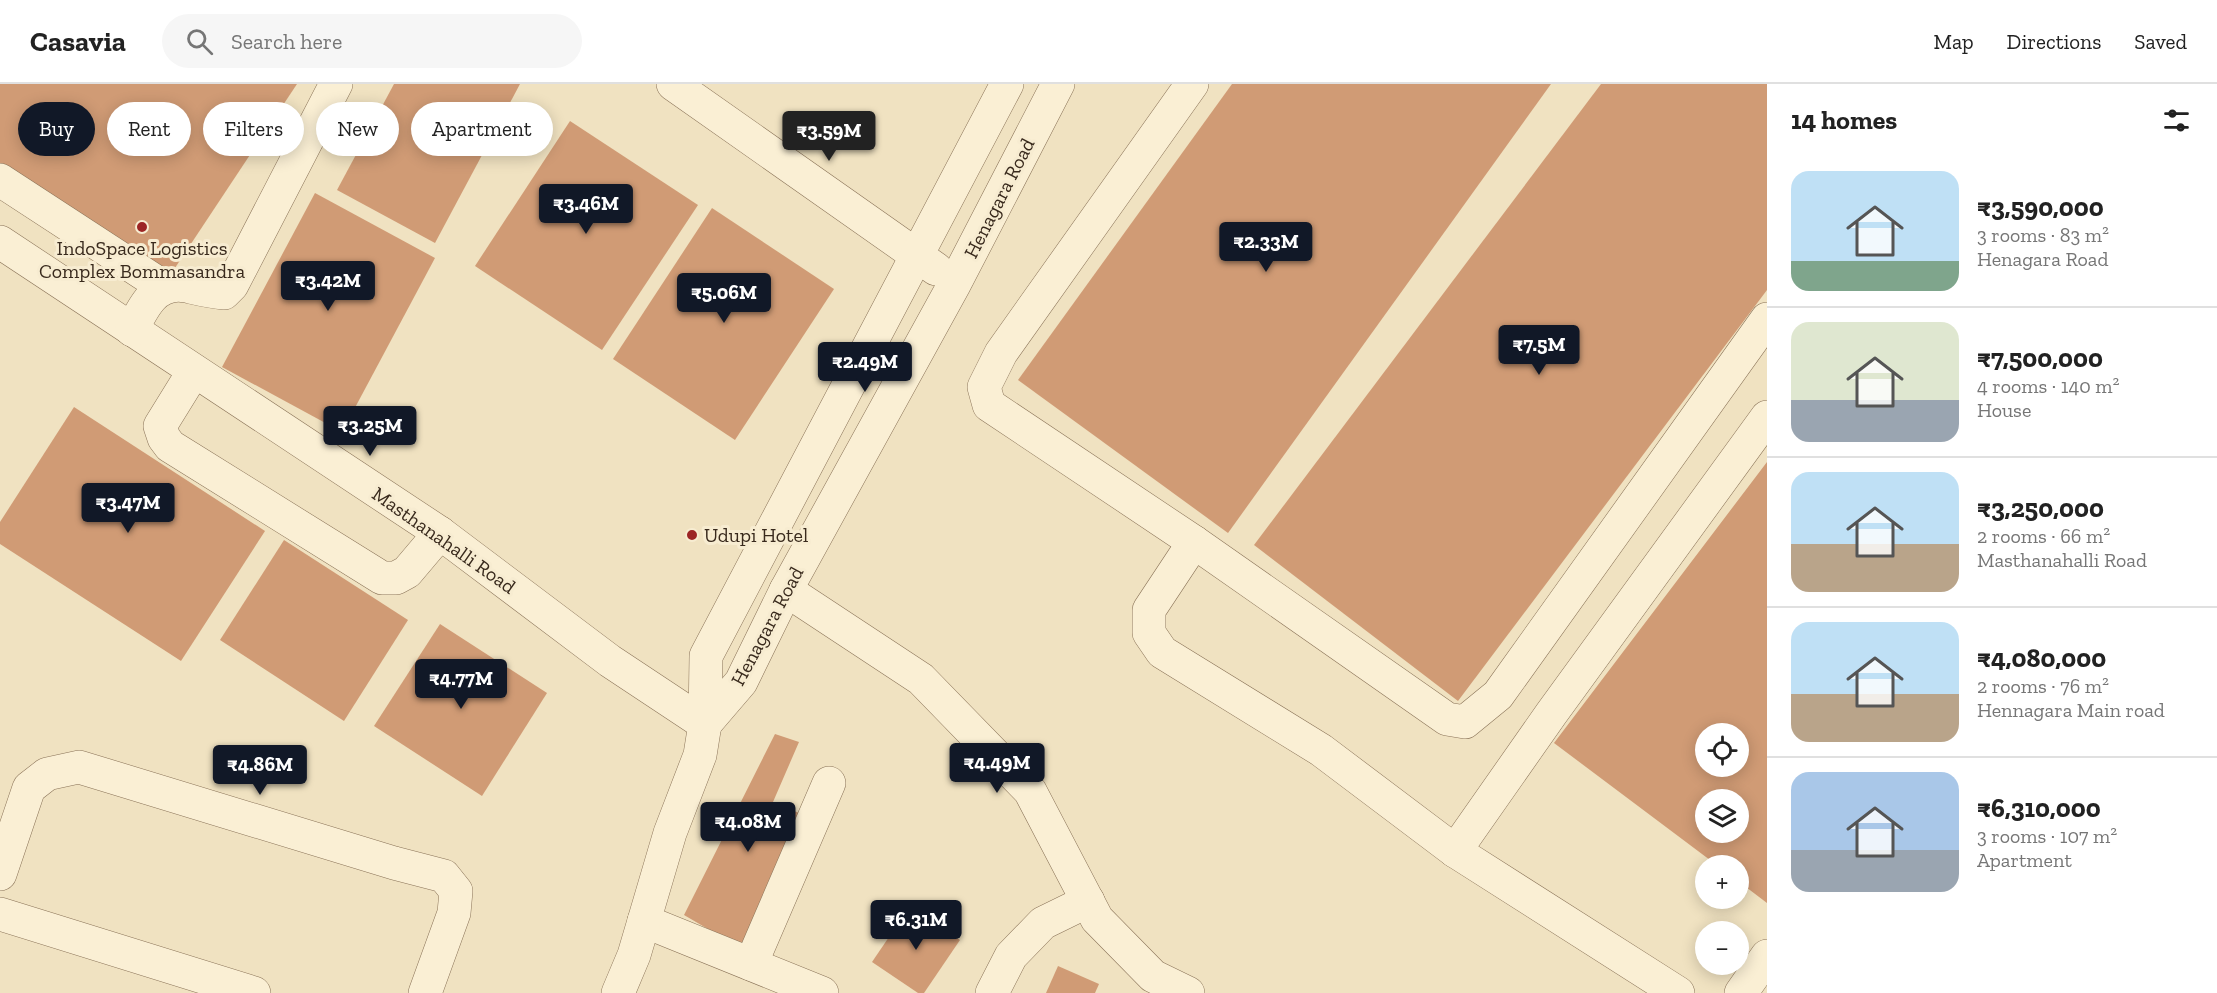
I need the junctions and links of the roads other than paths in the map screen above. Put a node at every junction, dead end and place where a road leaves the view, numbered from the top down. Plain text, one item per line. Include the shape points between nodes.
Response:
1 (336, 84) edge
2 (673, 84) edge
3 (1007, 84) edge
4 (1058, 84) edge
5 (1192, 84) edge
6 (0, 180) edge
7 (0, 242) edge
8 (918, 256) junction
9 (955, 283) junction
10 (164, 287) junction
11 (1767, 319) edge
12 (132, 330) junction
13 (194, 371) junction
14 (1767, 417) edge
15 (440, 533) junction
16 (1194, 542) junction
17 (786, 590) junction
18 (705, 724) junction
19 (829, 783) dead end
20 (1455, 851) junction
21 (0, 874) edge
22 (1088, 901) junction
23 (0, 914) edge
24 (644, 921) junction
25 (1767, 956) edge
26 (751, 964) junction
27 (254, 993) edge
28 (425, 993) edge
29 (618, 993) edge
30 (822, 993) edge
31 (992, 993) edge
32 (1188, 993) edge
33 (1678, 993) edge
34 (1741, 993) edge

1 - 10 street via 232,285 224,293
2 - 8 street
3 - 8 street, Henagara Road
4 - 9 street, Henagara Road
5 - 16 street via 1001,353 984,387 989,405
6 - 10 street
7 - 12 street, Masthanahalli Road
8 - 9 street
8 - 18 street, Henagara Road via 706,656
9 - 17 street, Henagara Road
10 - 12 street via 146,302
11 - 16 street via 1498,695 1465,722 1447,719
12 - 13 street, Masthanahalli Road
13 - 15 street, Masthanahalli Road
13 - 15 street via 160,426 170,446 382,578 396,578 407,572
14 - 20 street
15 - 18 street, Masthanahalli Road via 610,661
16 - 20 street via 1149,610 1149,633 1162,652 1321,750
17 - 18 street, Henagara Road via 741,682
17 - 22 street via 921,679 1029,791
18 - 24 street via 700,755 670,833
19 - 26 street
20 - 33 street
21 - 28 street via 29,788 47,774 79,767 444,876 456,891 454,913
22 - 31 street via 1043,923 1011,956
22 - 32 street via 1097,919 1153,976
23 - 27 street
24 - 26 street
24 - 29 street
25 - 34 street
26 - 30 street

